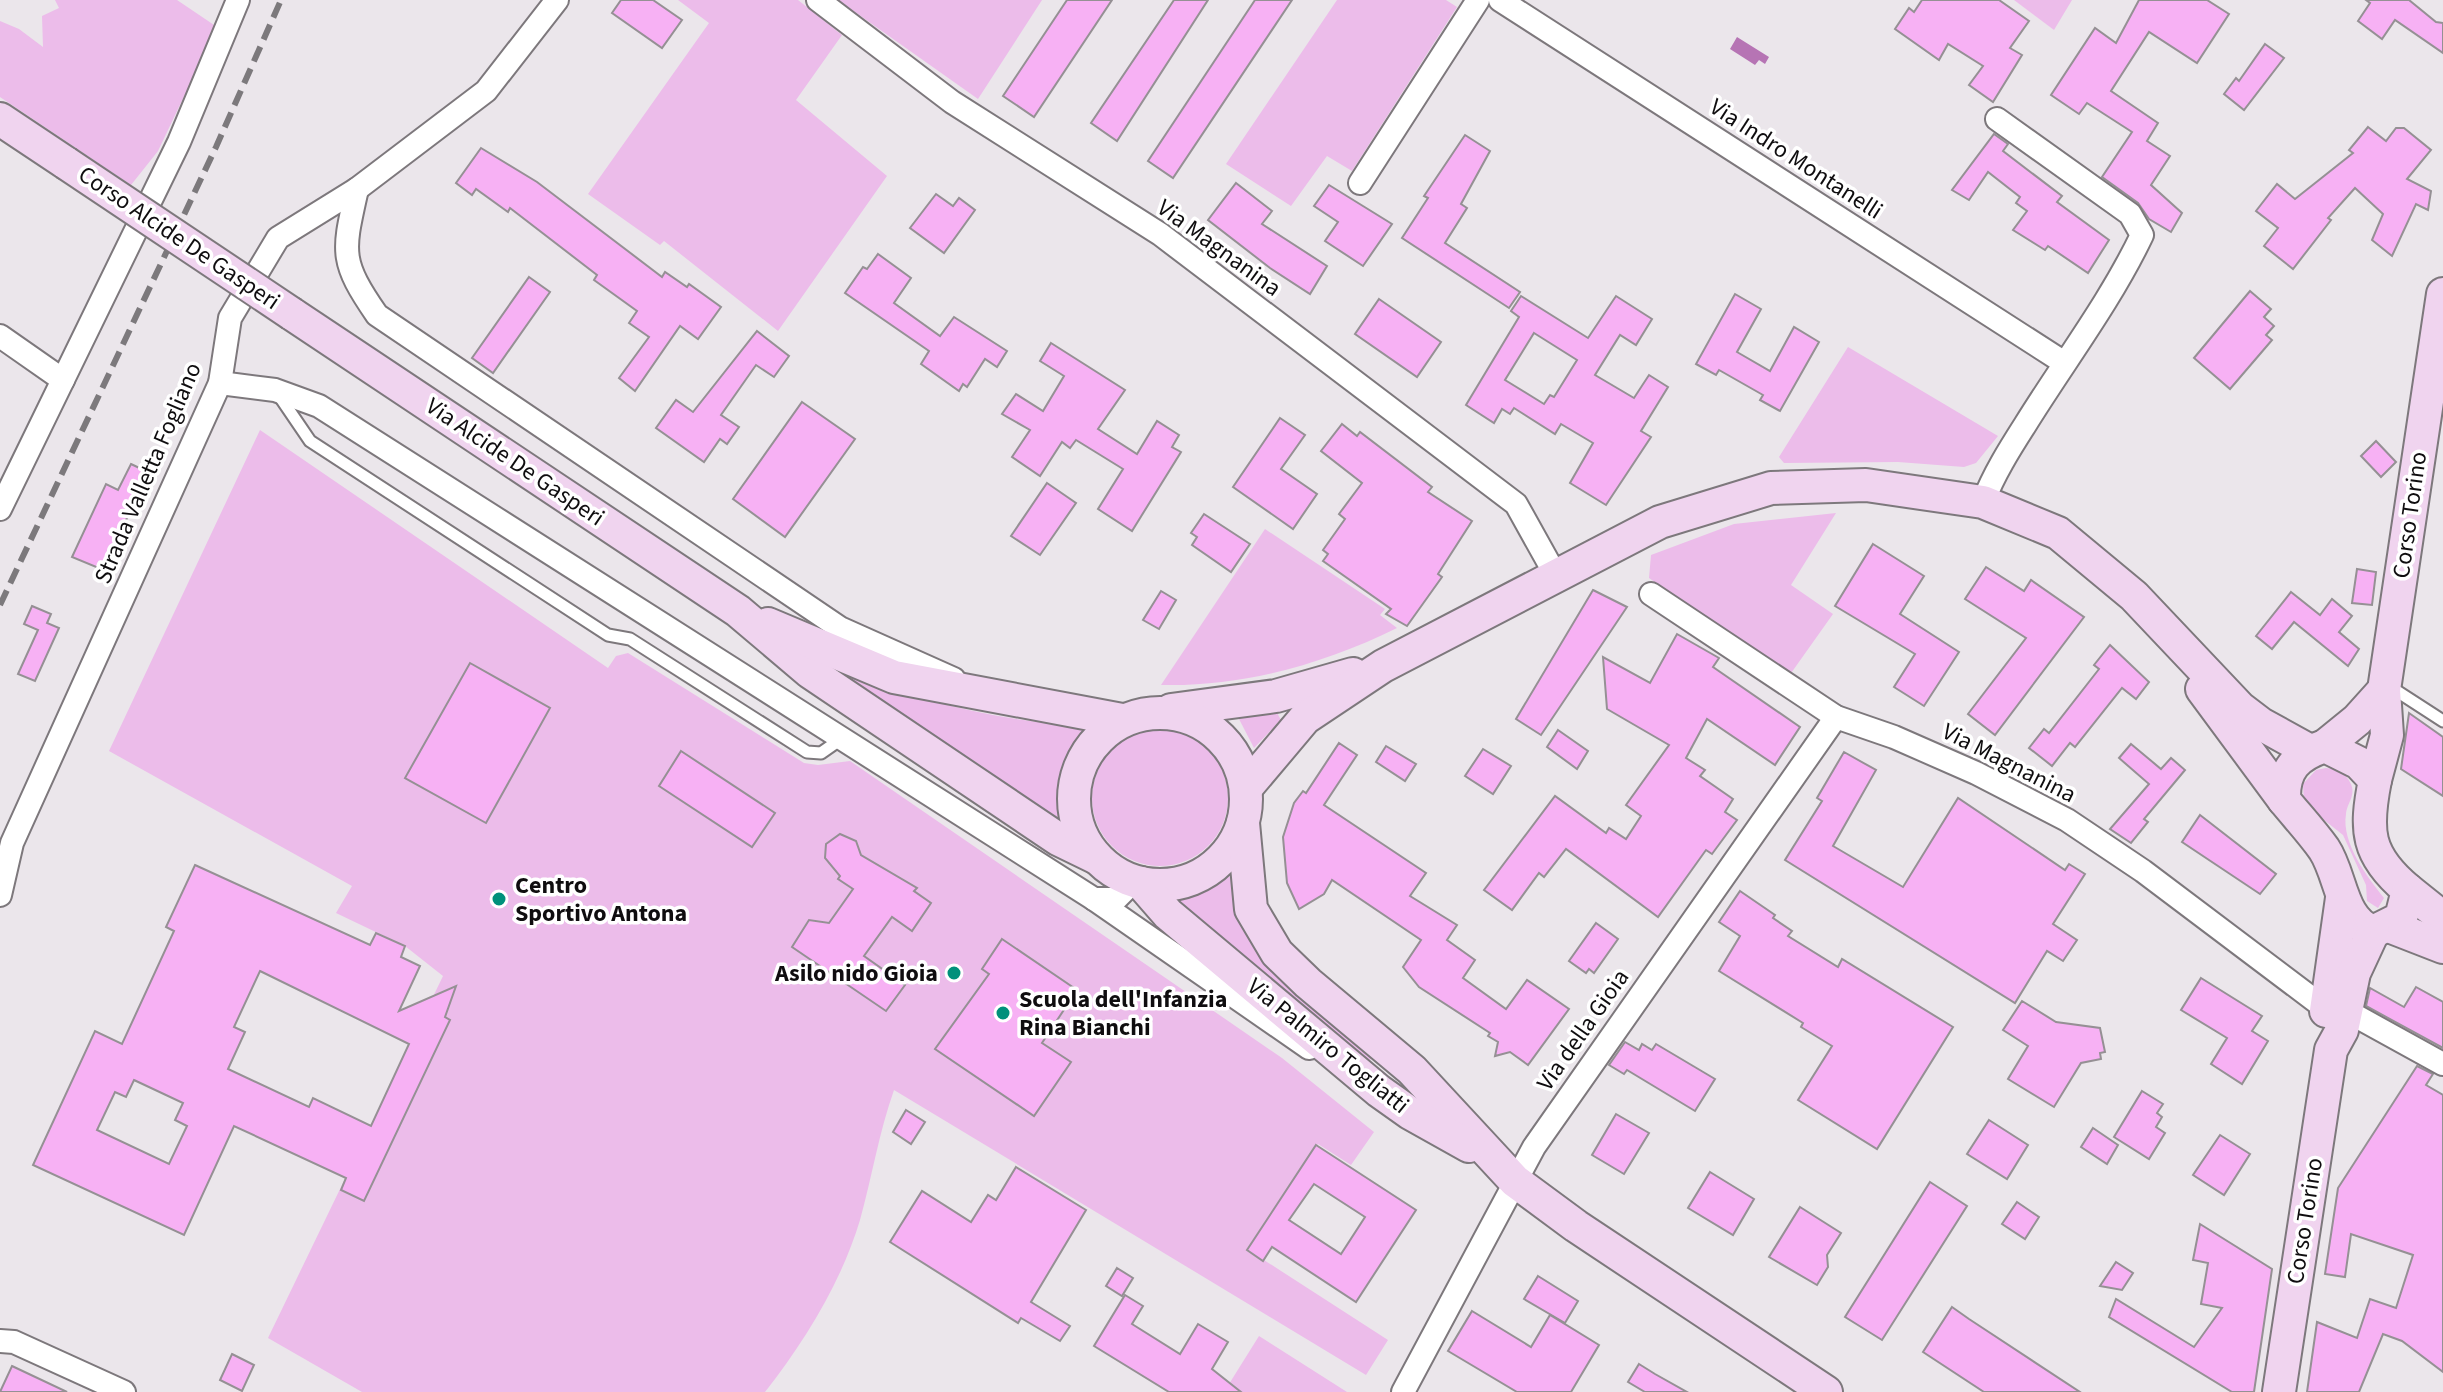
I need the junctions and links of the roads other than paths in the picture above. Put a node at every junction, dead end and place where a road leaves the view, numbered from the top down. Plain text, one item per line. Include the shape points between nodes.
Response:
1 (238, 0) edge
2 (557, 0) edge
3 (818, 0) edge
4 (1478, 0) edge
5 (1500, 0) edge
6 (0, 119) edge
7 (1997, 119) dead end
8 (1360, 183) dead end
9 (357, 189) junction
10 (2443, 294) edge
11 (292, 314) joint
12 (0, 336) edge
13 (2063, 362) junction
14 (63, 380) junction
15 (220, 383) junction
16 (275, 390) junction
17 (1983, 502) junction
18 (0, 509) edge
19 (1555, 574) junction
20 (1651, 594) dead end
21 (738, 611) junction
22 (2164, 629) junction
23 (1383, 666) junction
24 (2385, 687) junction
25 (1003, 700) junction
26 (1165, 711) junction
27 (1836, 717) junction
28 (1122, 720) junction
29 (2443, 721) edge
30 (841, 739) junction
31 (2318, 749) junction
32 (2375, 780) junction
33 (1246, 788) junction
34 (2284, 800) junction
35 (1243, 823) junction
36 (1095, 857) junction
37 (1137, 883) junction
38 (2408, 890) junction
39 (0, 895) edge
40 (2342, 898) junction
41 (1094, 899) junction
42 (2443, 918) edge
43 (2381, 929) junction
44 (2443, 947) edge
45 (2335, 1010) junction
46 (2443, 1064) edge
47 (1379, 1091) junction
48 (1504, 1170) junction
49 (0, 1341) edge
50 (124, 1392) edge
51 (1403, 1392) edge
52 (1826, 1392) edge
53 (2279, 1392) edge

1 - 14 street via 179,142
2 - 9 street, Strada Valletta Fogliano via 486,91
3 - 19 street, Via Magnanina via 952,102 1160,234 1516,504
4 - 8 street
5 - 13 street, Via Indro Montanelli
6 - 11 main road, Corso Alcide De Gasperi, bridge
7 - 13 street via 2130,214 2142,235 2122,277
9 - 15 street, Strada Valletta Fogliano via 278,238 230,318
9 - 25 street via 344,250 353,280 377,315 840,628
10 - 24 main road, Corso Torino via 2428,426
11 - 21 main road, Via Alcide De Gasperi
12 - 14 street
13 - 17 street
14 - 18 street
15 - 16 street
15 - 39 street, Strada Valletta Fogliano via 12,843
16 - 30 street via 319,406
16 - 30 lane via 310,441 608,635 630,639 807,752 821,753
17 - 19 main road via 1866,485 1771,488 1660,522
17 - 22 main road via 2058,533 2134,596
19 - 23 main road
20 - 27 street, Via Magnanina
21 - 25 main road, Via Alcide De Gasperi via 894,677
21 - 36 main road, Via Alcide De Gasperi via 810,672 1058,839
22 - 31 main road via 2240,708
22 - 34 main road via 2212,706
23 - 26 main road via 1276,696
23 - 33 main road via 1305,718
24 - 29 lane
24 - 31 main road via 2357,720
24 - 32 main road, Corso Torino via 2387,735
25 - 28 main road, Via Alcide De Gasperi
26 - 28 main road, Via Alcide De Gasperi
26 - 33 main road, Via Alcide De Gasperi via 1203,723 1232,750
27 - 45 street, Via Magnanina via 1976,773 2067,820
27 - 48 street, Via della Gioia via 1534,1147
28 - 36 main road, Via Alcide De Gasperi via 1091,745 1074,782 1076,822
30 - 41 street
31 - 32 main road via 2359,763
31 - 34 main road via 2287,773
32 - 38 main road, Corso Torino via 2367,824 2372,843 2386,869
33 - 35 main road, Via Alcide De Gasperi
34 - 40 main road via 2323,848 2339,876
35 - 37 main road, Via Alcide De Gasperi via 1228,852 1203,873 1173,884
35 - 48 main road, Via Palmiro Togliatti via 1251,909 1277,953 1412,1070
36 - 37 main road, Via Alcide De Gasperi
37 - 41 street via 1116,899
37 - 47 main road, Via Palmiro Togliatti
38 - 42 main road, Corso Torino
38 - 43 main road, Corso Torino via 2401,918
40 - 43 main road via 2357,922
40 - 45 main road, Corso Torino
41 - 47 street via 1293,1039
43 - 44 main road
43 - 45 main road, Corso Torino
45 - 46 street, Via Magnanina
45 - 53 main road, Corso Torino via 2342,1030 2331,1050
47 - 48 main road, Via Palmiro Togliatti
48 - 51 street, Via della Gioia
48 - 52 main road, Via Palmiro Togliatti via 1576,1226
49 - 50 street via 14,1342

